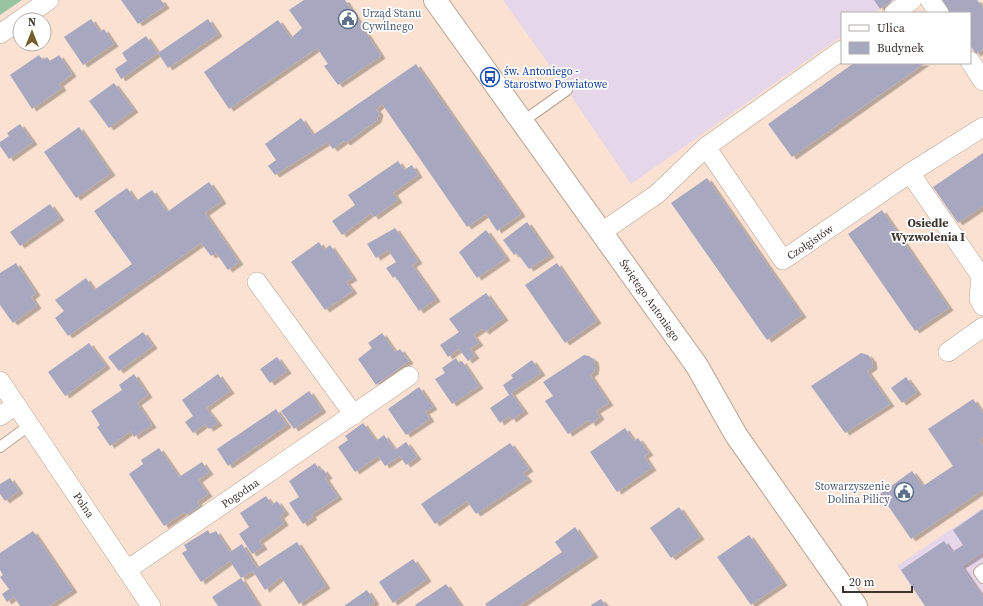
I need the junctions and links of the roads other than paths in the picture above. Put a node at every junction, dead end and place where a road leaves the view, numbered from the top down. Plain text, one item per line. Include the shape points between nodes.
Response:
1 (49, 0) edge
2 (435, 0) edge
3 (912, 0) edge
4 (930, 0) edge
5 (895, 12) edge
6 (937, 12) edge
7 (0, 34) edge
8 (841, 51) edge
9 (971, 63) edge
10 (983, 81) edge
11 (567, 90) dead end
12 (522, 122) junction
13 (983, 127) edge
14 (706, 147) junction
15 (910, 173) junction
16 (602, 232) junction
17 (257, 282) dead end
18 (983, 306) edge
19 (983, 327) edge
20 (948, 352) dead end
21 (409, 376) dead end
22 (0, 381) edge
23 (16, 405) junction
24 (354, 415) junction
25 (0, 416) edge
26 (30, 425) junction
27 (0, 447) edge
28 (983, 569) edge
29 (127, 570) junction
30 (983, 578) edge
31 (151, 606) edge
32 (856, 606) edge

1 - 7 street
2 - 12 street, Świętego Antoniego
3 - 5 street
4 - 6 street
8 - 14 street
9 - 10 street
11 - 12 lane
12 - 16 street, Świętego Antoniego
13 - 15 street, Czołgistów
14 - 15 street, Czołgistów via 783,260
14 - 16 street via 657,194
15 - 18 street via 981,276 978,299
16 - 32 street, Świętego Antoniego via 697,366 736,435
17 - 24 street
19 - 20 street
21 - 24 street, Pogodna
22 - 23 street, Polna
23 - 25 street
23 - 26 street, Polna
24 - 29 street, Pogodna
26 - 27 lane
26 - 29 street, Polna
28 - 30 lane via 979,572
29 - 31 street, Polna

